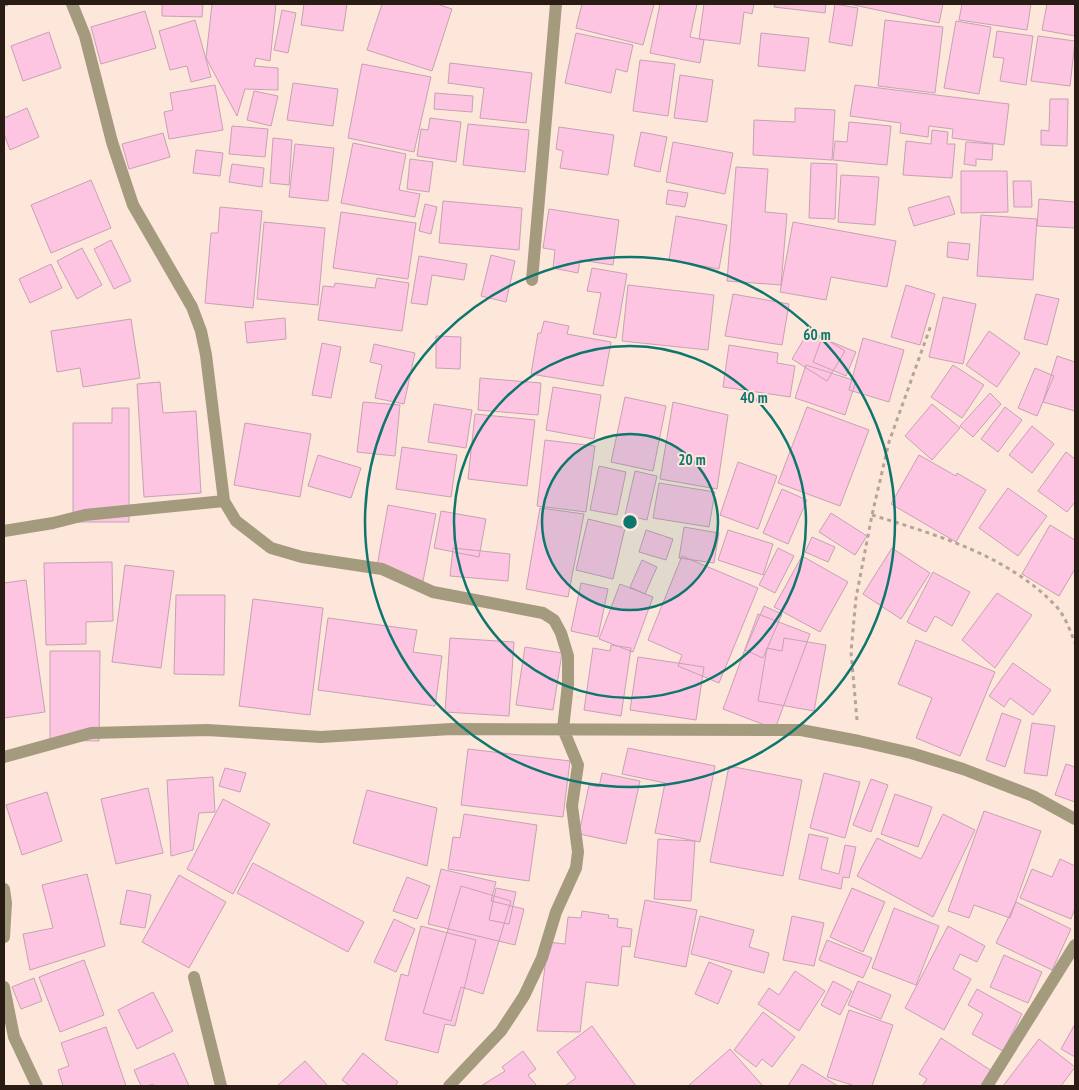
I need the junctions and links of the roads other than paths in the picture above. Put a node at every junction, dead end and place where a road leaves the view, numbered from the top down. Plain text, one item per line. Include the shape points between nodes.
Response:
1 (72, 4) edge
2 (556, 4) edge
3 (532, 280) dead end
4 (224, 501) junction
5 (4, 531) edge
6 (563, 730) junction
7 (4, 757) edge
8 (1075, 819) edge
9 (4, 889) edge
10 (4, 937) edge
11 (1075, 944) edge
12 (194, 977) dead end
13 (4, 987) edge
14 (37, 1086) edge
15 (222, 1086) edge
16 (449, 1086) edge
17 (987, 1086) edge

1 - 4 street via 86,36 112,142 133,205 192,307 201,331
2 - 3 street
4 - 5 street via 85,515
4 - 6 street via 236,521 271,548 302,557 382,569 433,592 543,614 554,620 568,656
6 - 7 street via 451,729 321,737 207,730 91,733
6 - 8 street via 801,730 911,753 1033,796
6 - 16 street via 578,764 572,806 578,852 576,868 524,996 501,1031
9 - 10 street
11 - 17 street
12 - 15 street
13 - 14 street via 14,1037

